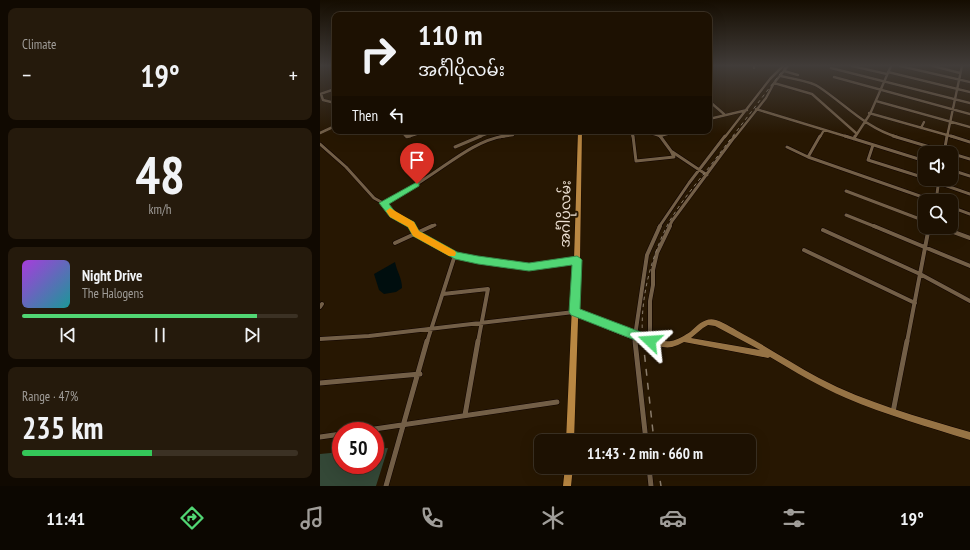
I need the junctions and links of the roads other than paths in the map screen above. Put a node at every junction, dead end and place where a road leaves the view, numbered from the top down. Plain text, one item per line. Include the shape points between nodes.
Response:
1 (332, 89) edge
2 (763, 89) edge
3 (771, 89) edge
4 (794, 89) edge
5 (821, 89) edge
6 (875, 89) edge
7 (914, 89) edge
8 (958, 89) joint
9 (880, 90) junction
10 (970, 92) edge
11 (320, 94) edge
12 (955, 99) junction
13 (876, 101) junction
14 (332, 102) edge
15 (970, 103) edge
16 (712, 104) edge
17 (756, 109) junction
18 (953, 109) junction
19 (747, 110) junction
20 (870, 113) junction
21 (724, 114) junction
22 (970, 114) edge
23 (712, 118) edge
24 (924, 122) dead end
25 (952, 122) junction
26 (865, 123) junction
27 (332, 127) edge
28 (970, 127) edge
29 (921, 128) junction
30 (824, 130) junction
31 (320, 133) edge
32 (856, 133) junction
33 (404, 134) edge
34 (418, 134) edge
35 (486, 134) edge
36 (513, 134) edge
37 (580, 134) edge
38 (633, 134) edge
39 (656, 134) edge
40 (667, 134) edge
41 (660, 136) junction
42 (948, 136) junction
43 (854, 139) junction
44 (970, 142) edge
45 (320, 144) edge
46 (873, 145) junction
47 (455, 146) dead end
48 (924, 146) edge
49 (946, 146) edge
50 (787, 147) dead end
51 (671, 151) junction
52 (958, 156) edge
53 (808, 157) junction
54 (970, 159) edge
55 (918, 160) edge
56 (699, 170) junction
57 (958, 172) edge
58 (707, 175) junction
59 (918, 176) edge
60 (970, 176) edge
61 (951, 186) edge
62 (846, 191) dead end
63 (970, 194) edge
64 (918, 195) edge
65 (383, 203) junction
66 (958, 210) edge
67 (970, 214) edge
68 (846, 215) dead end
69 (918, 218) edge
70 (435, 225) dead end
71 (823, 230) dead end
72 (416, 233) junction
73 (928, 234) edge
74 (958, 234) edge
75 (970, 238) edge
76 (395, 243) dead end
77 (926, 249) junction
78 (804, 250) dead end
79 (455, 255) junction
80 (577, 260) junction
81 (970, 266) edge
82 (920, 274) junction
83 (443, 294) junction
84 (970, 301) edge
85 (915, 304) junction
86 (574, 312) junction
87 (481, 323) junction
88 (431, 328) junction
89 (635, 336) junction
90 (683, 338) junction
91 (320, 339) edge
92 (650, 341) junction
93 (772, 355) junction
94 (420, 374) junction
95 (320, 383) edge
96 (557, 402) dead end
97 (893, 412) junction
98 (465, 415) junction
99 (405, 425) junction
100 (384, 428) edge
101 (570, 434) edge
102 (645, 434) edge
103 (332, 435) edge
104 (320, 437) edge
105 (970, 437) edge
106 (568, 474) edge
107 (650, 474) edge
108 (386, 486) edge
109 (567, 486) edge
110 (651, 486) edge

1 - 11 street
2 - 19 street
3 - 17 street
4 - 32 street via 812,94
5 - 26 street
6 - 9 street
7 - 12 street
8 - 10 street
8 - 12 street
9 - 13 street
9 - 18 street
11 - 14 street via 323,100
12 - 15 street
12 - 18 street
13 - 20 street
13 - 25 street
16 - 21 street
17 - 30 street
17 - 58 street
18 - 22 street
18 - 25 street
19 - 21 street
19 - 56 street
20 - 26 street
20 - 29 street
21 - 23 street
24 - 29 street
25 - 28 street
25 - 42 street
26 - 32 street
26 - 48 street via 885,134
27 - 31 street
29 - 42 street
30 - 43 street
30 - 53 street
32 - 43 street
33 - 34 street via 410,137
35 - 47 street
36 - 65 street via 494,138 470,149 431,176
37 - 80 main road, အင်္ဂါပိုလမ်း
38 - 51 street via 636,161 674,157
39 - 41 street
40 - 41 street
41 - 51 street
42 - 44 street
42 - 49 street
43 - 46 street
45 - 65 street via 346,167 374,198
46 - 55 street
46 - 59 street via 868,160
50 - 53 street
51 - 56 street
52 - 54 street
53 - 64 street
56 - 58 street
56 - 89 street via 661,224 647,255
57 - 60 street
58 - 92 street via 672,221 657,253 650,301
61 - 63 street
62 - 69 street
65 - 72 street via 393,215 411,224
66 - 67 street
68 - 77 street
70 - 72 street
71 - 82 street
72 - 76 street
72 - 79 street
73 - 77 street
74 - 75 street
77 - 81 street
77 - 82 street
78 - 85 street
79 - 80 street via 529,267
79 - 83 street
80 - 86 main road, အင်္ဂါပိုလမ်း
82 - 84 street
82 - 85 street
83 - 87 street via 488,289
83 - 88 street
85 - 97 street
86 - 87 street
86 - 89 main road
86 - 101 main road, အင်္ဂါပိုလမ်း
87 - 88 street
87 - 98 street
88 - 91 street
88 - 94 street
89 - 92 main road
89 - 102 street
90 - 92 main road via 672,344
90 - 93 main road
90 - 93 main road via 692,334 701,324 711,322 731,330
93 - 97 main road via 831,387
94 - 95 street
94 - 99 street
96 - 98 street
97 - 105 main road
98 - 99 street
99 - 100 street
99 - 108 street
103 - 104 street
106 - 109 main road
107 - 110 street

